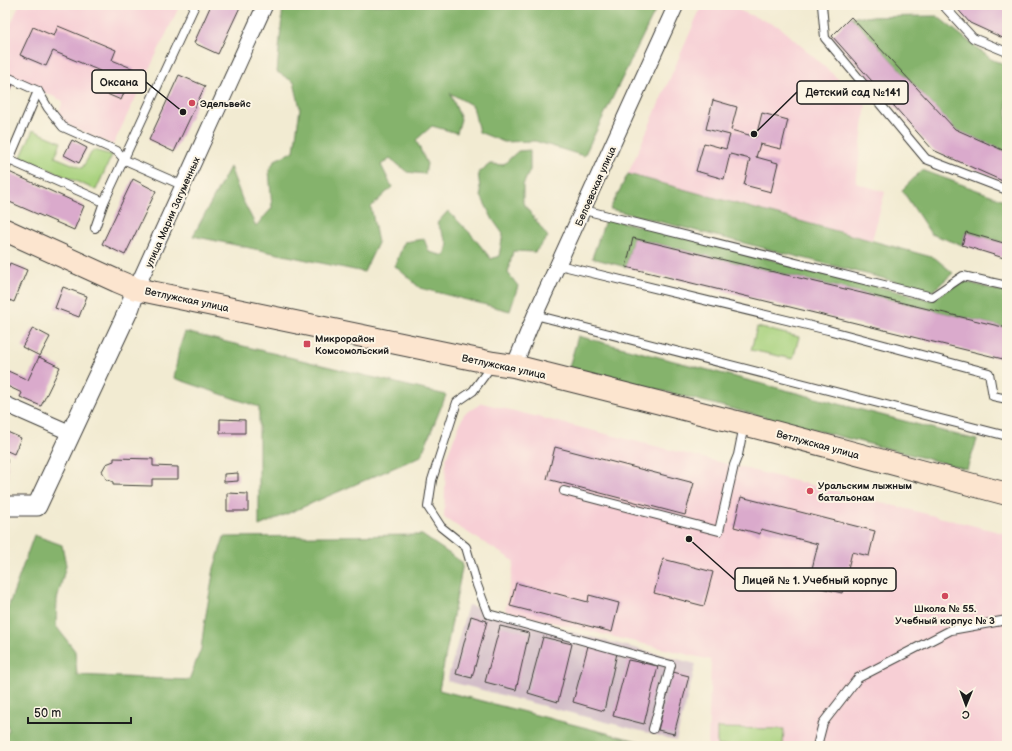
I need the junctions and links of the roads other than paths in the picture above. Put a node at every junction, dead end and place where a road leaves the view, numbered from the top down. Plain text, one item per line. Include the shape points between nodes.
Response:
1 (195, 5) edge
2 (265, 5) edge
3 (676, 5) edge
4 (822, 5) edge
5 (943, 5) edge
6 (1007, 52) edge
7 (5, 76) edge
8 (38, 91) junction
9 (9, 160) junction
10 (125, 160) junction
11 (5, 169) edge
12 (184, 186) junction
13 (1007, 190) edge
14 (104, 202) junction
15 (584, 210) junction
16 (95, 228) dead end
17 (5, 230) edge
18 (559, 265) junction
19 (1007, 286) edge
20 (136, 288) junction
21 (535, 315) junction
22 (503, 365) junction
23 (1007, 399) edge
24 (5, 404) edge
25 (744, 424) junction
26 (71, 433) junction
27 (1007, 436) edge
28 (564, 491) dead end
29 (1007, 494) edge
30 (5, 506) edge
31 (1007, 620) edge
32 (652, 729) dead end
33 (817, 746) edge

1 - 10 lane
2 - 12 street, улица Марии Загуменных
3 - 15 street, Белоевская улица
4 - 13 lane via 825,38 926,159
5 - 6 lane via 973,38
7 - 8 lane
8 - 9 lane
8 - 10 lane via 63,128 117,151
9 - 11 lane
9 - 14 lane
10 - 12 lane
10 - 14 lane
12 - 20 street, улица Марии Загуменных
14 - 16 lane
15 - 18 street, Белоевская улица
15 - 19 lane via 932,297 963,276
17 - 20 main road, Ветлужская улица
18 - 21 street, Белоевская улица
18 - 23 lane via 828,330 989,373 994,396
20 - 22 main road, Ветлужская улица
20 - 26 street, улица Марии Загуменных via 130,307
21 - 22 street, Белоевская улица
21 - 27 lane
22 - 25 main road, Ветлужская улица
22 - 32 lane via 457,402 432,480 428,507 441,527 466,546 488,614 671,665
24 - 26 street
25 - 28 lane via 719,531
25 - 29 main road, Ветлужская улица
26 - 30 street, улица Марии Загуменных via 37,506
31 - 33 lane via 951,630 858,678 823,723

